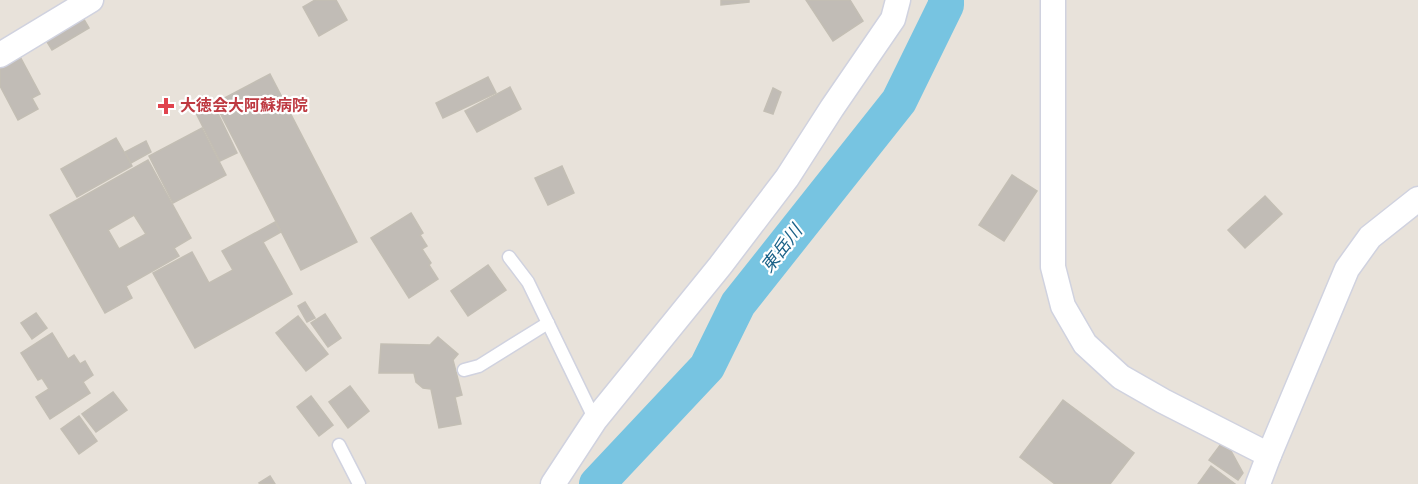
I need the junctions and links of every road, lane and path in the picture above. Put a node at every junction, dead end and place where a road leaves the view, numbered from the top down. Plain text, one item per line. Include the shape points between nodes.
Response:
1 (91, 0) edge
2 (898, 0) edge
3 (1053, 0) edge
4 (0, 55) edge
5 (1418, 199) edge
6 (509, 257) dead end
7 (548, 323) junction
8 (464, 370) dead end
9 (595, 420) junction
10 (339, 445) dead end
11 (1269, 455) junction
12 (359, 484) edge
13 (553, 484) edge
14 (1258, 484) edge

1 - 4 street
2 - 9 street via 892,19 787,178
3 - 11 street via 1053,267 1063,306 1085,344 1121,377
5 - 11 street via 1371,237 1347,269
6 - 7 lane via 528,282
7 - 8 lane via 479,366
7 - 9 lane
9 - 13 street
10 - 12 lane
11 - 14 street

